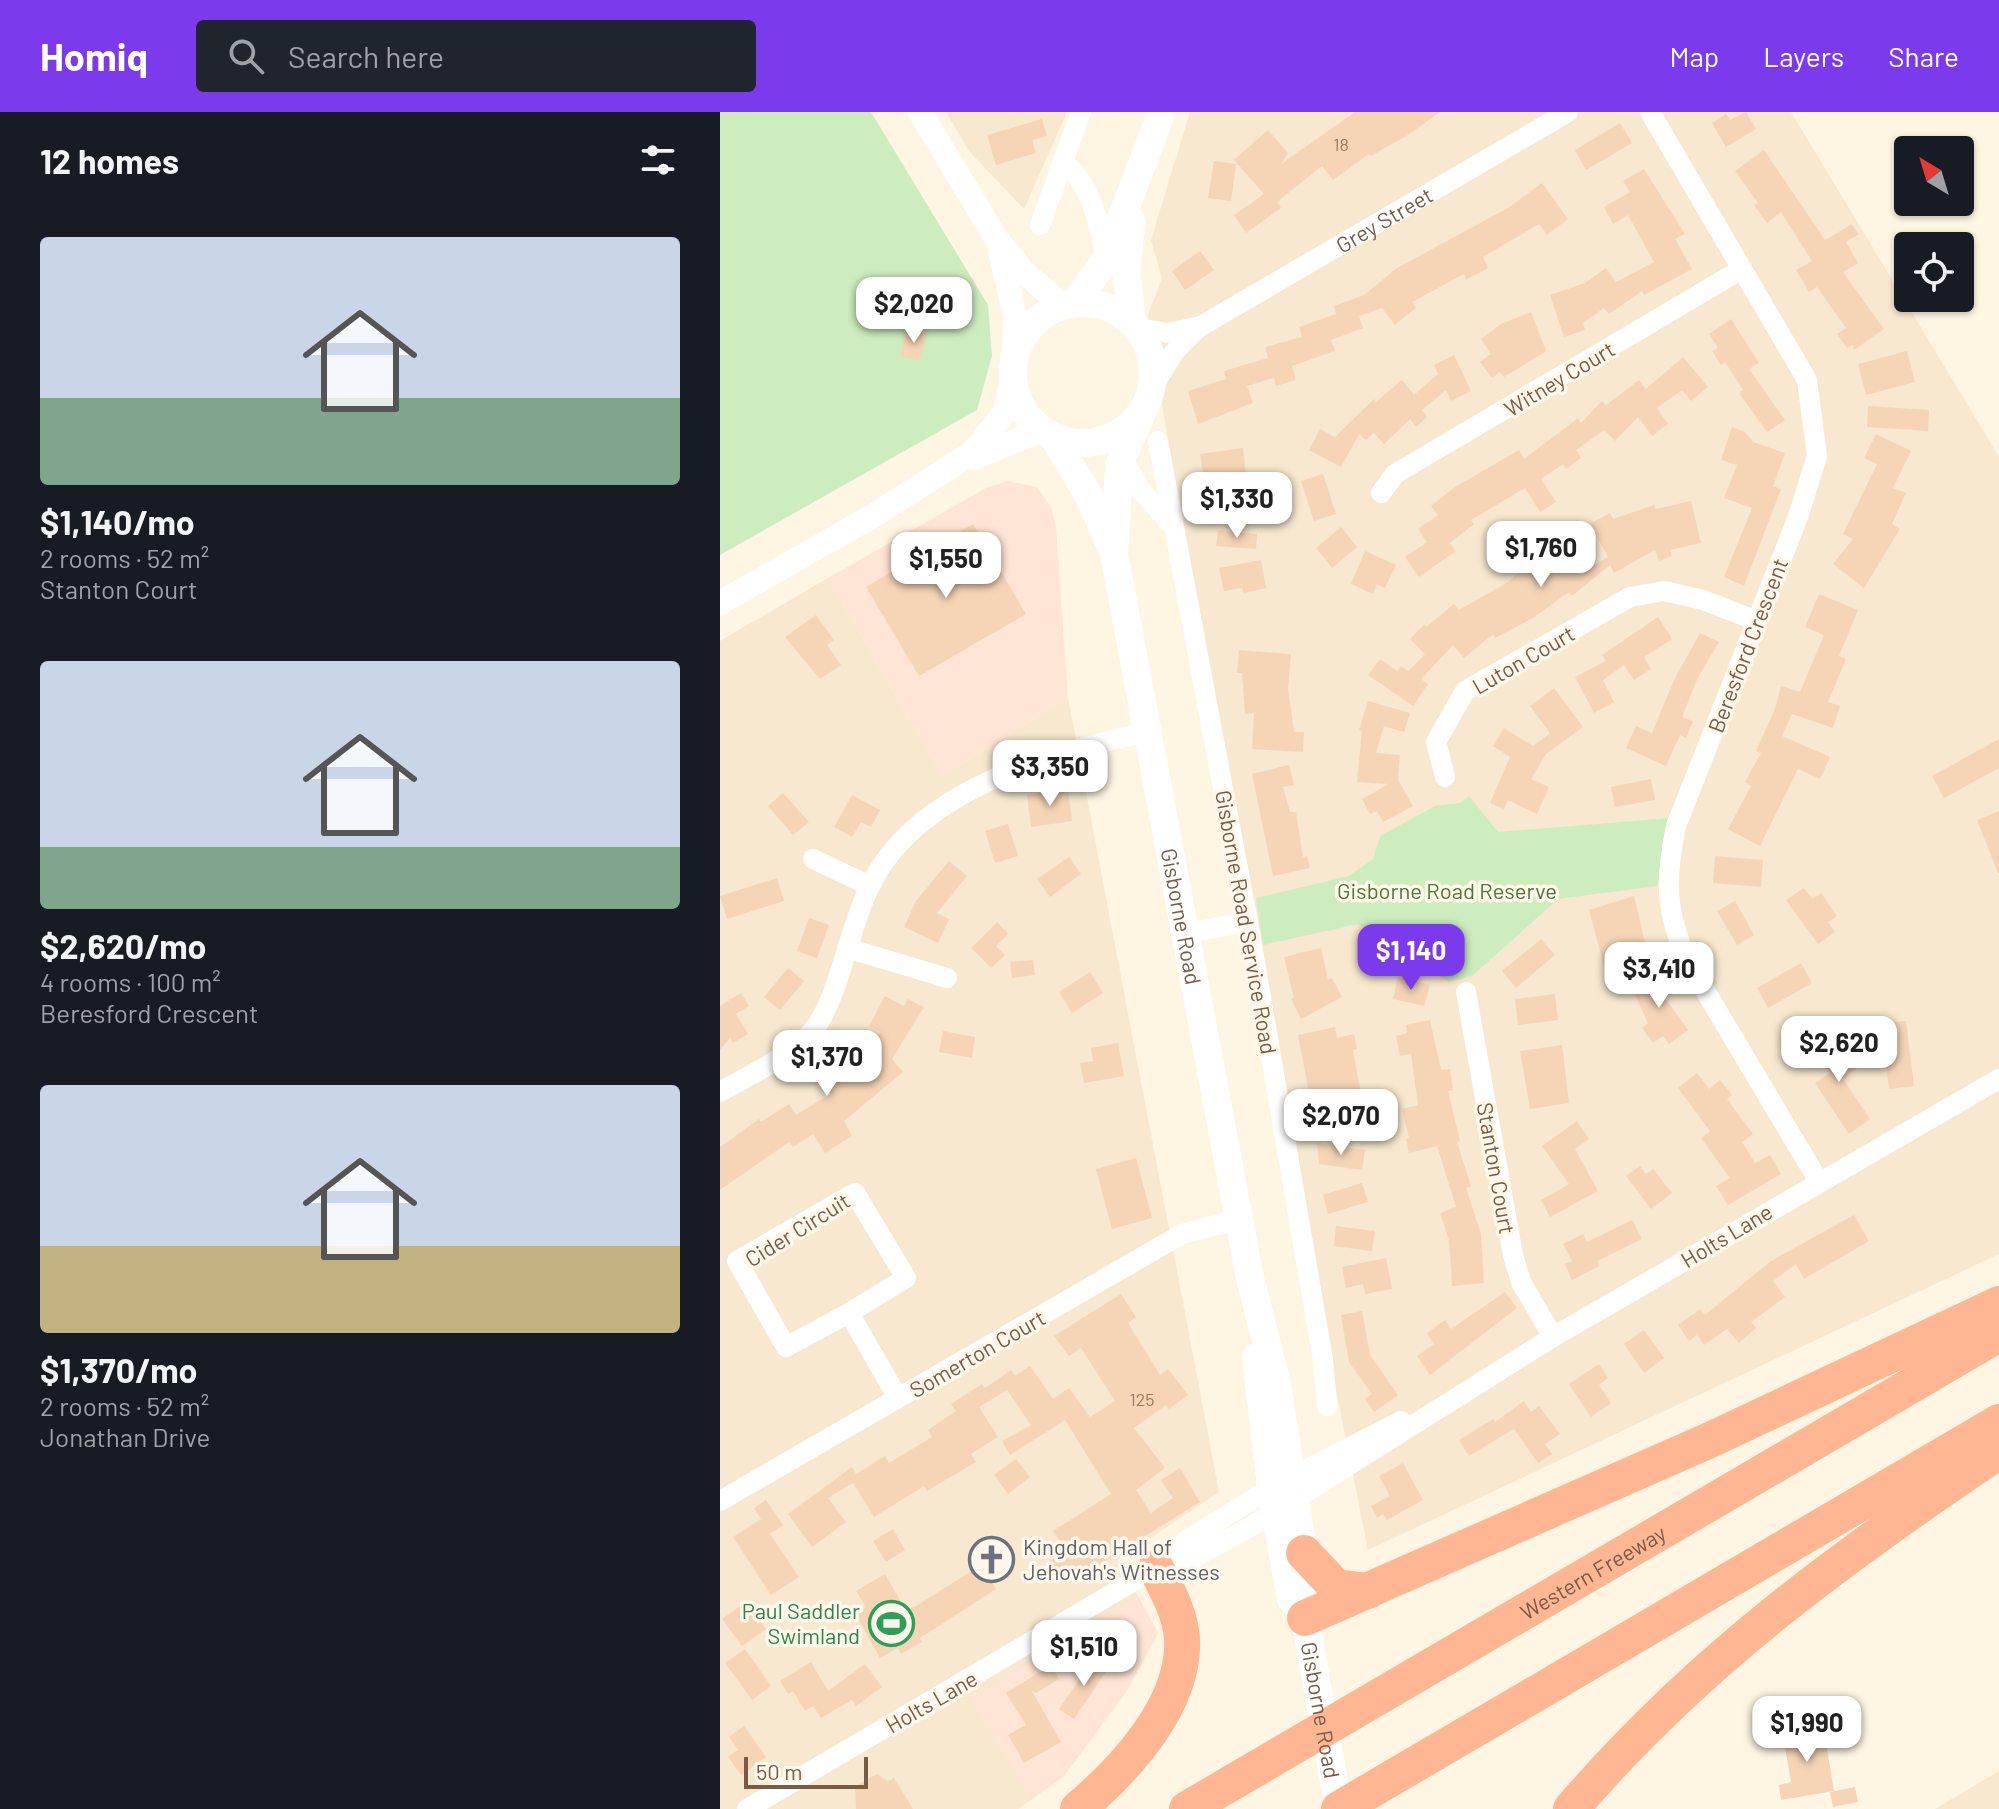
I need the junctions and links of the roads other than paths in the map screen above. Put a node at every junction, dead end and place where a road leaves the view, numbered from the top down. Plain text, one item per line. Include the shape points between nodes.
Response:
1 (920, 112) edge
2 (1081, 112) edge
3 (1162, 112) edge
4 (1568, 112) edge
5 (1650, 112) edge
6 (1063, 163) junction
7 (1139, 178) junction
8 (1040, 225) dead end
9 (996, 238) junction
10 (1105, 261) junction
11 (1742, 269) junction
12 (1068, 304) junction
13 (1135, 324) junction
14 (1201, 326) junction
15 (1014, 366) junction
16 (1148, 398) junction
17 (1047, 433) junction
18 (1158, 441) dead end
19 (1121, 456) junction
20 (949, 470) junction
21 (1381, 493) dead end
22 (1172, 525) junction
23 (832, 542) junction
24 (1114, 554) junction
25 (720, 603) edge
26 (720, 614) edge
27 (1757, 621) junction
28 (1148, 732) junction
29 (1445, 777) dead end
30 (813, 859) dead end
31 (870, 886) junction
32 (1248, 922) junction
33 (1186, 933) junction
34 (847, 948) junction
35 (947, 978) dead end
36 (1466, 992) dead end
37 (1999, 1079) edge
38 (720, 1092) edge
39 (1818, 1180) junction
40 (1240, 1219) junction
41 (1999, 1304) edge
42 (849, 1313) junction
43 (1999, 1334) edge
44 (1553, 1337) junction
45 (898, 1398) junction
46 (1327, 1406) dead end
47 (1999, 1422) edge
48 (1999, 1451) edge
49 (1284, 1494) junction
50 (720, 1501) edge
51 (1304, 1553) junction
52 (1156, 1568) junction
53 (1368, 1591) junction
54 (1304, 1615) junction
55 (747, 1809) edge
56 (1078, 1809) edge
57 (1187, 1809) edge
58 (1339, 1809) edge
59 (1571, 1809) edge

1 - 9 street
2 - 6 street
3 - 7 main road
4 - 14 street, Grey Street
5 - 11 street, Beresford Crescent
6 - 8 street
6 - 10 street via 1073,172 1098,222
7 - 10 main road
7 - 13 main road via 1126,269
9 - 12 street via 1023,271
9 - 15 street via 1014,309
10 - 12 main road
11 - 21 street, Witney Court via 1395,474
11 - 27 street, Beresford Crescent via 1807,380 1817,456
12 - 13 main road via 1095,303
12 - 15 main road via 1031,326
13 - 14 street, Grey Street via 1167,333
13 - 16 main road via 1152,356
14 - 16 street, Grey Street via 1174,352
15 - 17 main road via 1016,395 1026,415
15 - 20 street via 1005,412 995,429
16 - 17 main road via 1131,424 1104,439 1073,442
16 - 19 main road, Gisborne Road
17 - 20 street
17 - 24 main road, Gisborne Road via 1089,496
18 - 22 street, Gisborne Road Service Road
19 - 22 street via 1140,489
19 - 24 main road, Gisborne Road
20 - 23 street
22 - 32 street, Gisborne Road Service Road
23 - 25 street
23 - 26 street
24 - 28 main road, Gisborne Road
27 - 29 street, Luton Court via 1664,591 1630,597 1465,691 1436,742
27 - 39 street, Beresford Crescent via 1676,826 1666,873 1673,930 1688,962
28 - 31 street via 1060,753 968,791 890,854
28 - 33 main road, Gisborne Road
30 - 31 street
31 - 34 street
32 - 33 street
32 - 46 street, Gisborne Road Service Road
33 - 40 main road, Gisborne Road
34 - 35 street
34 - 38 street via 818,1024 783,1055
36 - 44 street, Stanton Court via 1513,1255 1521,1282
37 - 39 street, Holts Lane
39 - 44 street, Holts Lane
40 - 45 street, Somerton Court via 1182,1234
40 - 49 main road, Gisborne Road via 1250,1278 1267,1331
41 - 53 highway via 1710,1440
42 - 42 street, Cider Circuit via 906,1278 855,1193 737,1261 786,1347
42 - 45 street
43 - 57 highway, Western Freeway
44 - 49 street, Holts Lane
45 - 50 street, Somerton Court
47 - 58 highway
48 - 59 highway via 1828,1569 1735,1642
49 - 51 main road, Gisborne Road
49 - 52 street, Holts Lane via 1179,1545
49 - 54 main road, Gisborne Road via 1291,1599
51 - 53 highway via 1336,1587
51 - 54 main road, Gisborne Road via 1310,1597
52 - 55 street, Holts Lane
52 - 56 highway via 1180,1629 1175,1683 1130,1755
53 - 54 highway
54 - 58 main road, Gisborne Road

